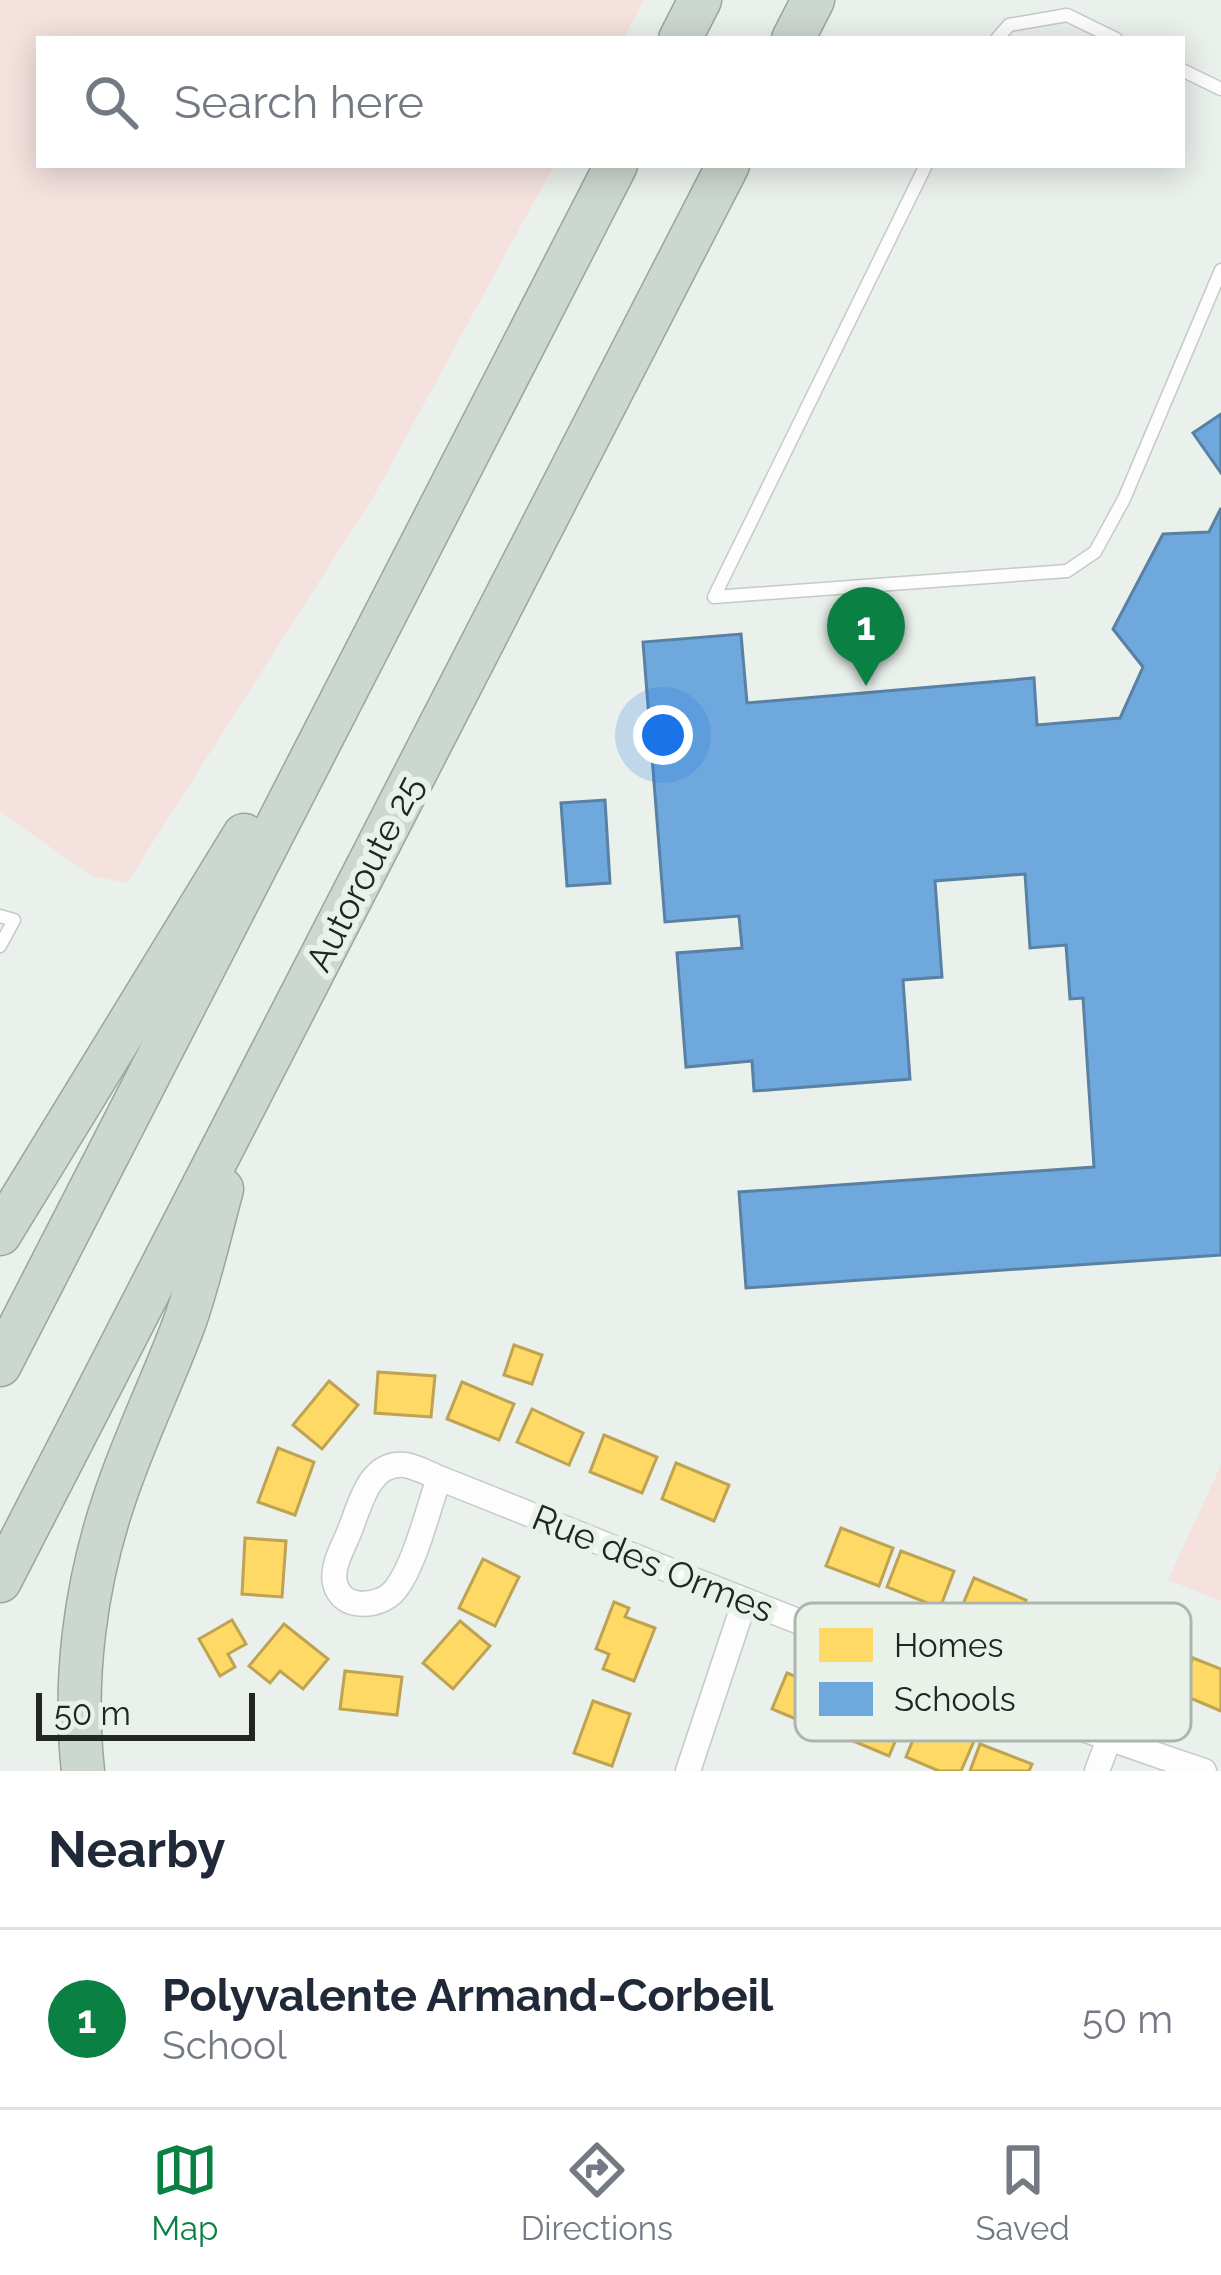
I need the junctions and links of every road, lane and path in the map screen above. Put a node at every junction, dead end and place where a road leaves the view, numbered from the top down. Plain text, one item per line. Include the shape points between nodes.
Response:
1 (700, 0) edge
2 (813, 0) edge
3 (682, 36) edge
4 (795, 36) edge
5 (1000, 36) edge
6 (1110, 36) edge
7 (1185, 71) edge
8 (1221, 89) edge
9 (614, 168) edge
10 (726, 168) edge
11 (925, 168) edge
12 (1221, 271) edge
13 (412, 564) junction
14 (0, 916) edge
15 (0, 946) edge
16 (246, 1104) junction
17 (0, 1234) edge
18 (0, 1365) edge
19 (440, 1478) junction
20 (0, 1581) edge
21 (745, 1600) junction
22 (795, 1619) edge
23 (1108, 1741) edge
24 (1115, 1741) edge
25 (83, 1771) edge
26 (688, 1771) edge
27 (1097, 1771) edge
28 (1204, 1771) edge

1 - 3 highway
2 - 4 highway
5 - 6 lane via 1009,25 1067,15
7 - 8 lane
9 - 13 highway
10 - 16 highway, Autoroute 25
11 - 12 lane via 713,597 1067,571 1095,552 1124,499
13 - 17 highway
13 - 18 highway
14 - 15 lane via 14,920
16 - 20 highway, Autoroute 25
16 - 25 highway via 185,1320 98,1556 81,1669
19 - 19 street, Rue des Ormes via 405,1465 370,1480 335,1567 343,1597 376,1604 393,1593
19 - 21 street, Rue des Ormes
21 - 22 street, Rue des Ormes
21 - 26 street
23 - 27 street
24 - 28 street, Rue des Ormes

